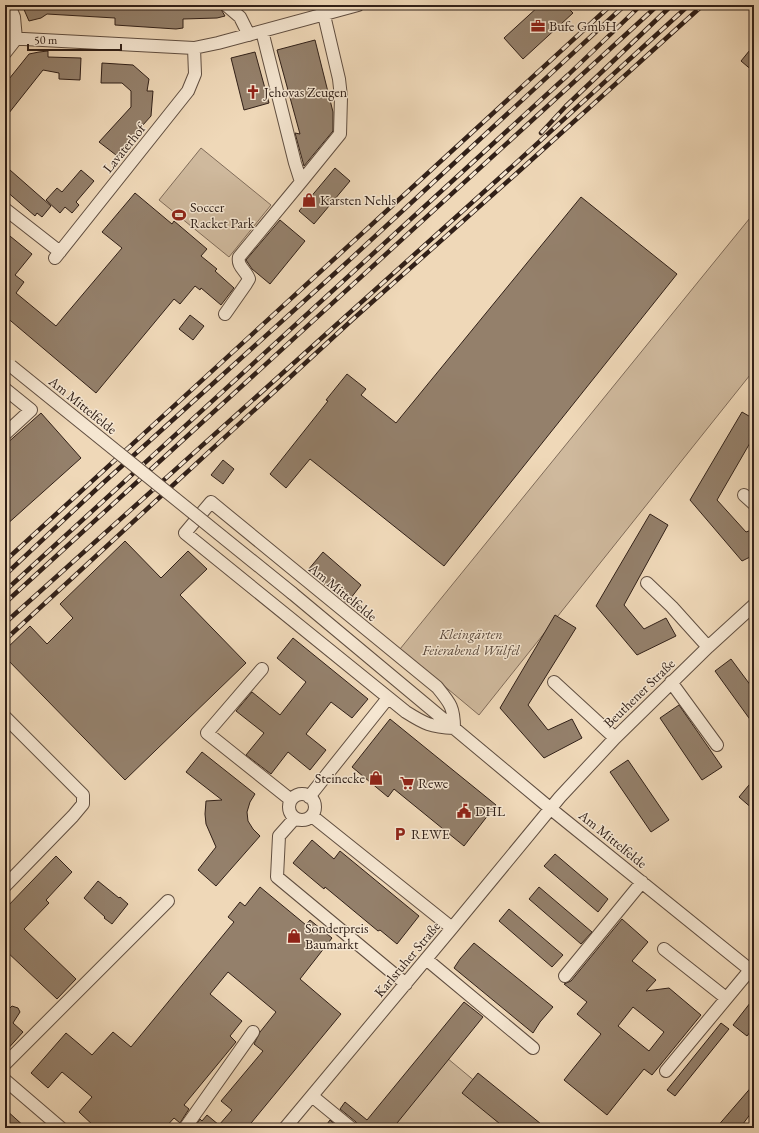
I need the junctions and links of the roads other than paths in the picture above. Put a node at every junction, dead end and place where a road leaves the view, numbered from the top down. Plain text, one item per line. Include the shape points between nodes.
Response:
1 (9, 5) edge
2 (226, 5) edge
3 (358, 5) edge
4 (344, 7) edge
5 (324, 14) junction
6 (262, 31) junction
7 (249, 35) junction
8 (11, 38) edge
9 (194, 48) junction
10 (5, 53) edge
11 (301, 182) junction
12 (5, 209) edge
13 (225, 314) dead end
14 (8, 363) edge
15 (5, 389) edge
16 (5, 434) edge
17 (744, 495) dead end
18 (754, 504) edge
19 (647, 583) dead end
20 (754, 605) edge
21 (708, 647) junction
22 (262, 669) dead end
23 (554, 682) dead end
24 (672, 682) junction
25 (388, 698) junction
26 (5, 717) edge
27 (454, 728) junction
28 (615, 738) junction
29 (717, 745) dead end
30 (309, 797) junction
31 (291, 800) junction
32 (551, 809) junction
33 (312, 816) junction
34 (294, 818) junction
35 (642, 882) junction
36 (5, 886) edge
37 (168, 901) dead end
38 (452, 928) junction
39 (664, 949) dead end
40 (426, 959) junction
41 (752, 971) edge
42 (565, 976) dead end
43 (406, 984) junction
44 (726, 998) junction
45 (253, 1032) dead end
46 (533, 1048) dead end
47 (5, 1064) edge
48 (666, 1071) dead end
49 (5, 1080) edge
50 (312, 1096) junction
51 (61, 1128) edge
52 (185, 1128) edge
53 (285, 1128) edge
54 (351, 1128) edge

1 - 8 street via 14,17
2 - 7 street via 240,17
3 - 4 street
4 - 5 street
5 - 6 street
5 - 11 street via 339,79 340,134
6 - 7 street
6 - 11 street
7 - 9 street
8 - 9 street
8 - 10 street
9 - 12 street, Lavaterhof via 195,74 188,92 57,255
11 - 13 street via 239,257 240,266 249,279
14 - 27 street, Am Mittelfelde, bridge
15 - 16 street via 31,410
17 - 18 street
19 - 21 street
20 - 21 street, Beuthener Straße
21 - 24 street, Beuthener Straße
22 - 31 street via 207,733
23 - 28 street
24 - 28 street, Beuthener Straße
24 - 29 street
25 - 27 street, Am Mittelfelde via 423,723
25 - 27 street, Am Mittelfelde via 185,533 211,502 437,688 454,714
25 - 30 street
26 - 36 street via 83,795 83,804
27 - 32 street, Am Mittelfelde
28 - 32 street, Beuthener Straße
30 - 31 street via 298,795
30 - 33 street via 315,807
31 - 34 street via 290,812
32 - 35 street, Am Mittelfelde
32 - 38 street, Karlsruher Straße
33 - 34 street via 305,820
33 - 38 street
34 - 43 street via 279,836 276,877
35 - 41 street, Am Mittelfelde
35 - 42 street
37 - 47 street
38 - 40 street, Karlsruher Straße
39 - 44 street
40 - 43 street, Karlsruher Straße
40 - 46 street
41 - 44 street
43 - 50 street, Karlsruher Straße
44 - 48 street
45 - 52 street
49 - 51 street
50 - 53 street, Karlsruher Straße
50 - 54 street

